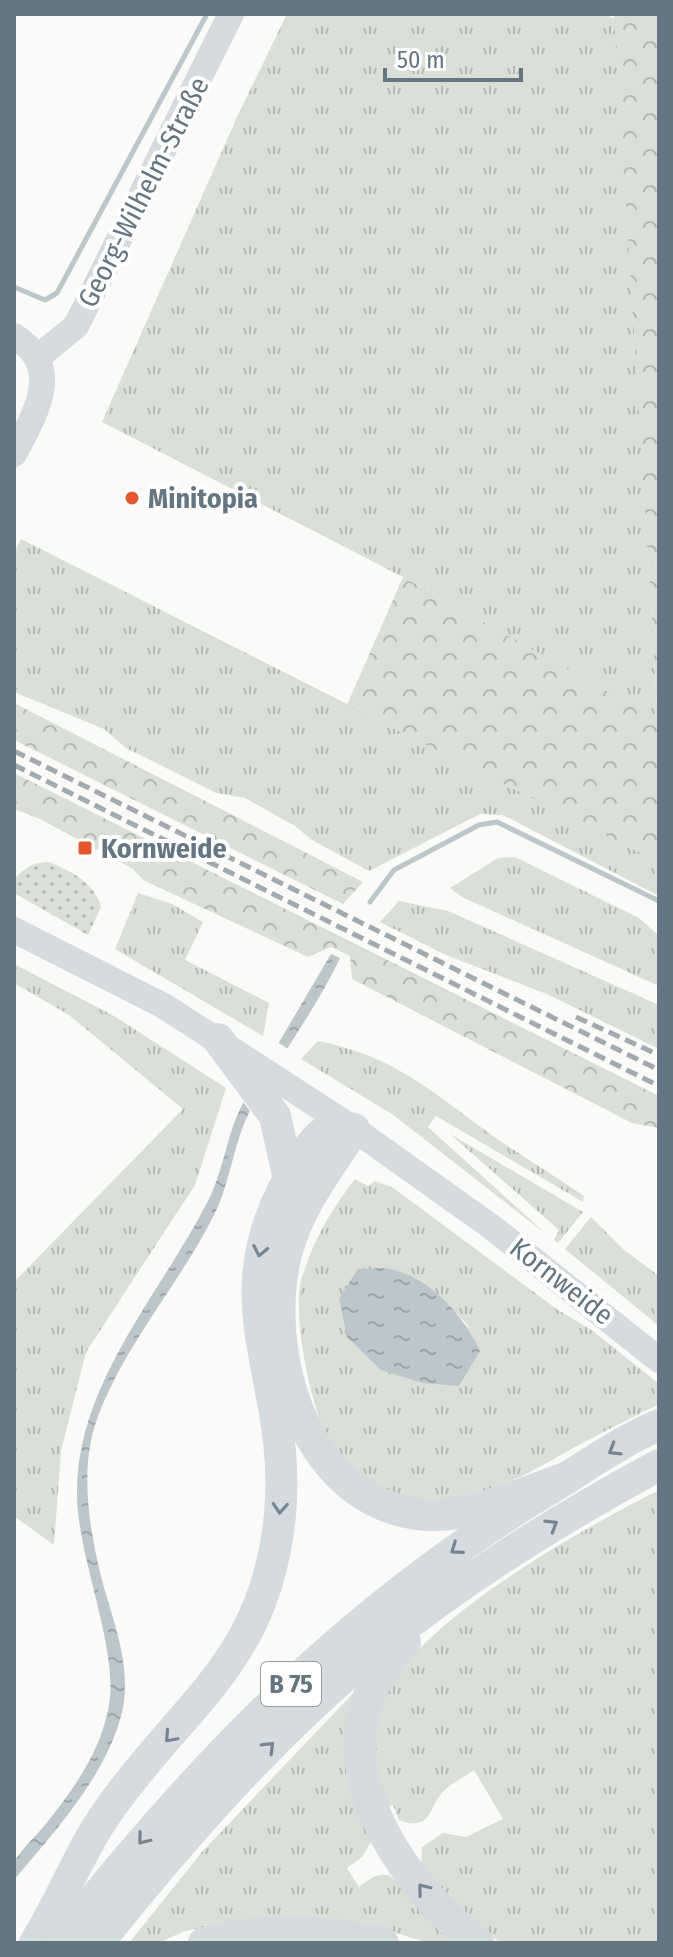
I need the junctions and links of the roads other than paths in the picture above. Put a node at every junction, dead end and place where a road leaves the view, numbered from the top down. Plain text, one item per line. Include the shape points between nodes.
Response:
1 (231, 14) edge
2 (27, 347) edge
3 (14, 454) edge
4 (14, 930) edge
5 (218, 1039) joint
6 (271, 1088) junction
7 (354, 1129) junction
8 (289, 1179) junction
9 (659, 1360) edge
10 (659, 1425) edge
11 (659, 1465) edge
12 (569, 1477) junction
13 (441, 1600) junction
14 (35, 1943) edge
15 (59, 1943) edge
16 (98, 1943) edge
17 (204, 1943) edge
18 (383, 1943) edge
19 (478, 1943) edge

1 - 2 main road, Georg-Wilhelm-Straße via 76,326
2 - 3 main road, Georg-Wilhelm-Straße via 41,396
4 - 5 main road via 122,983
5 - 6 highway
6 - 7 main road, Kornweide
6 - 8 highway
7 - 8 highway via 336,1126 323,1132
7 - 9 main road, Kornweide via 493,1228
7 - 12 highway via 305,1205 282,1272 285,1359 314,1443 326,1462 363,1493 429,1515 477,1507
8 -> 14 highway via 264,1236 256,1283 258,1333 281,1459 280,1514 261,1596 225,1671 108,1810
10 -> 12 highway, B 75
13 -> 11 highway, B 75 via 584,1505
12 -> 15 highway, B 75 via 424,1572 279,1694 173,1804
16 -> 13 highway, B 75 via 193,1827 282,1734
19 -> 13 highway, B 75 via 433,1902 391,1846 369,1794 361,1748 371,1691 391,1657
17 - 18 highway via 279,1931

